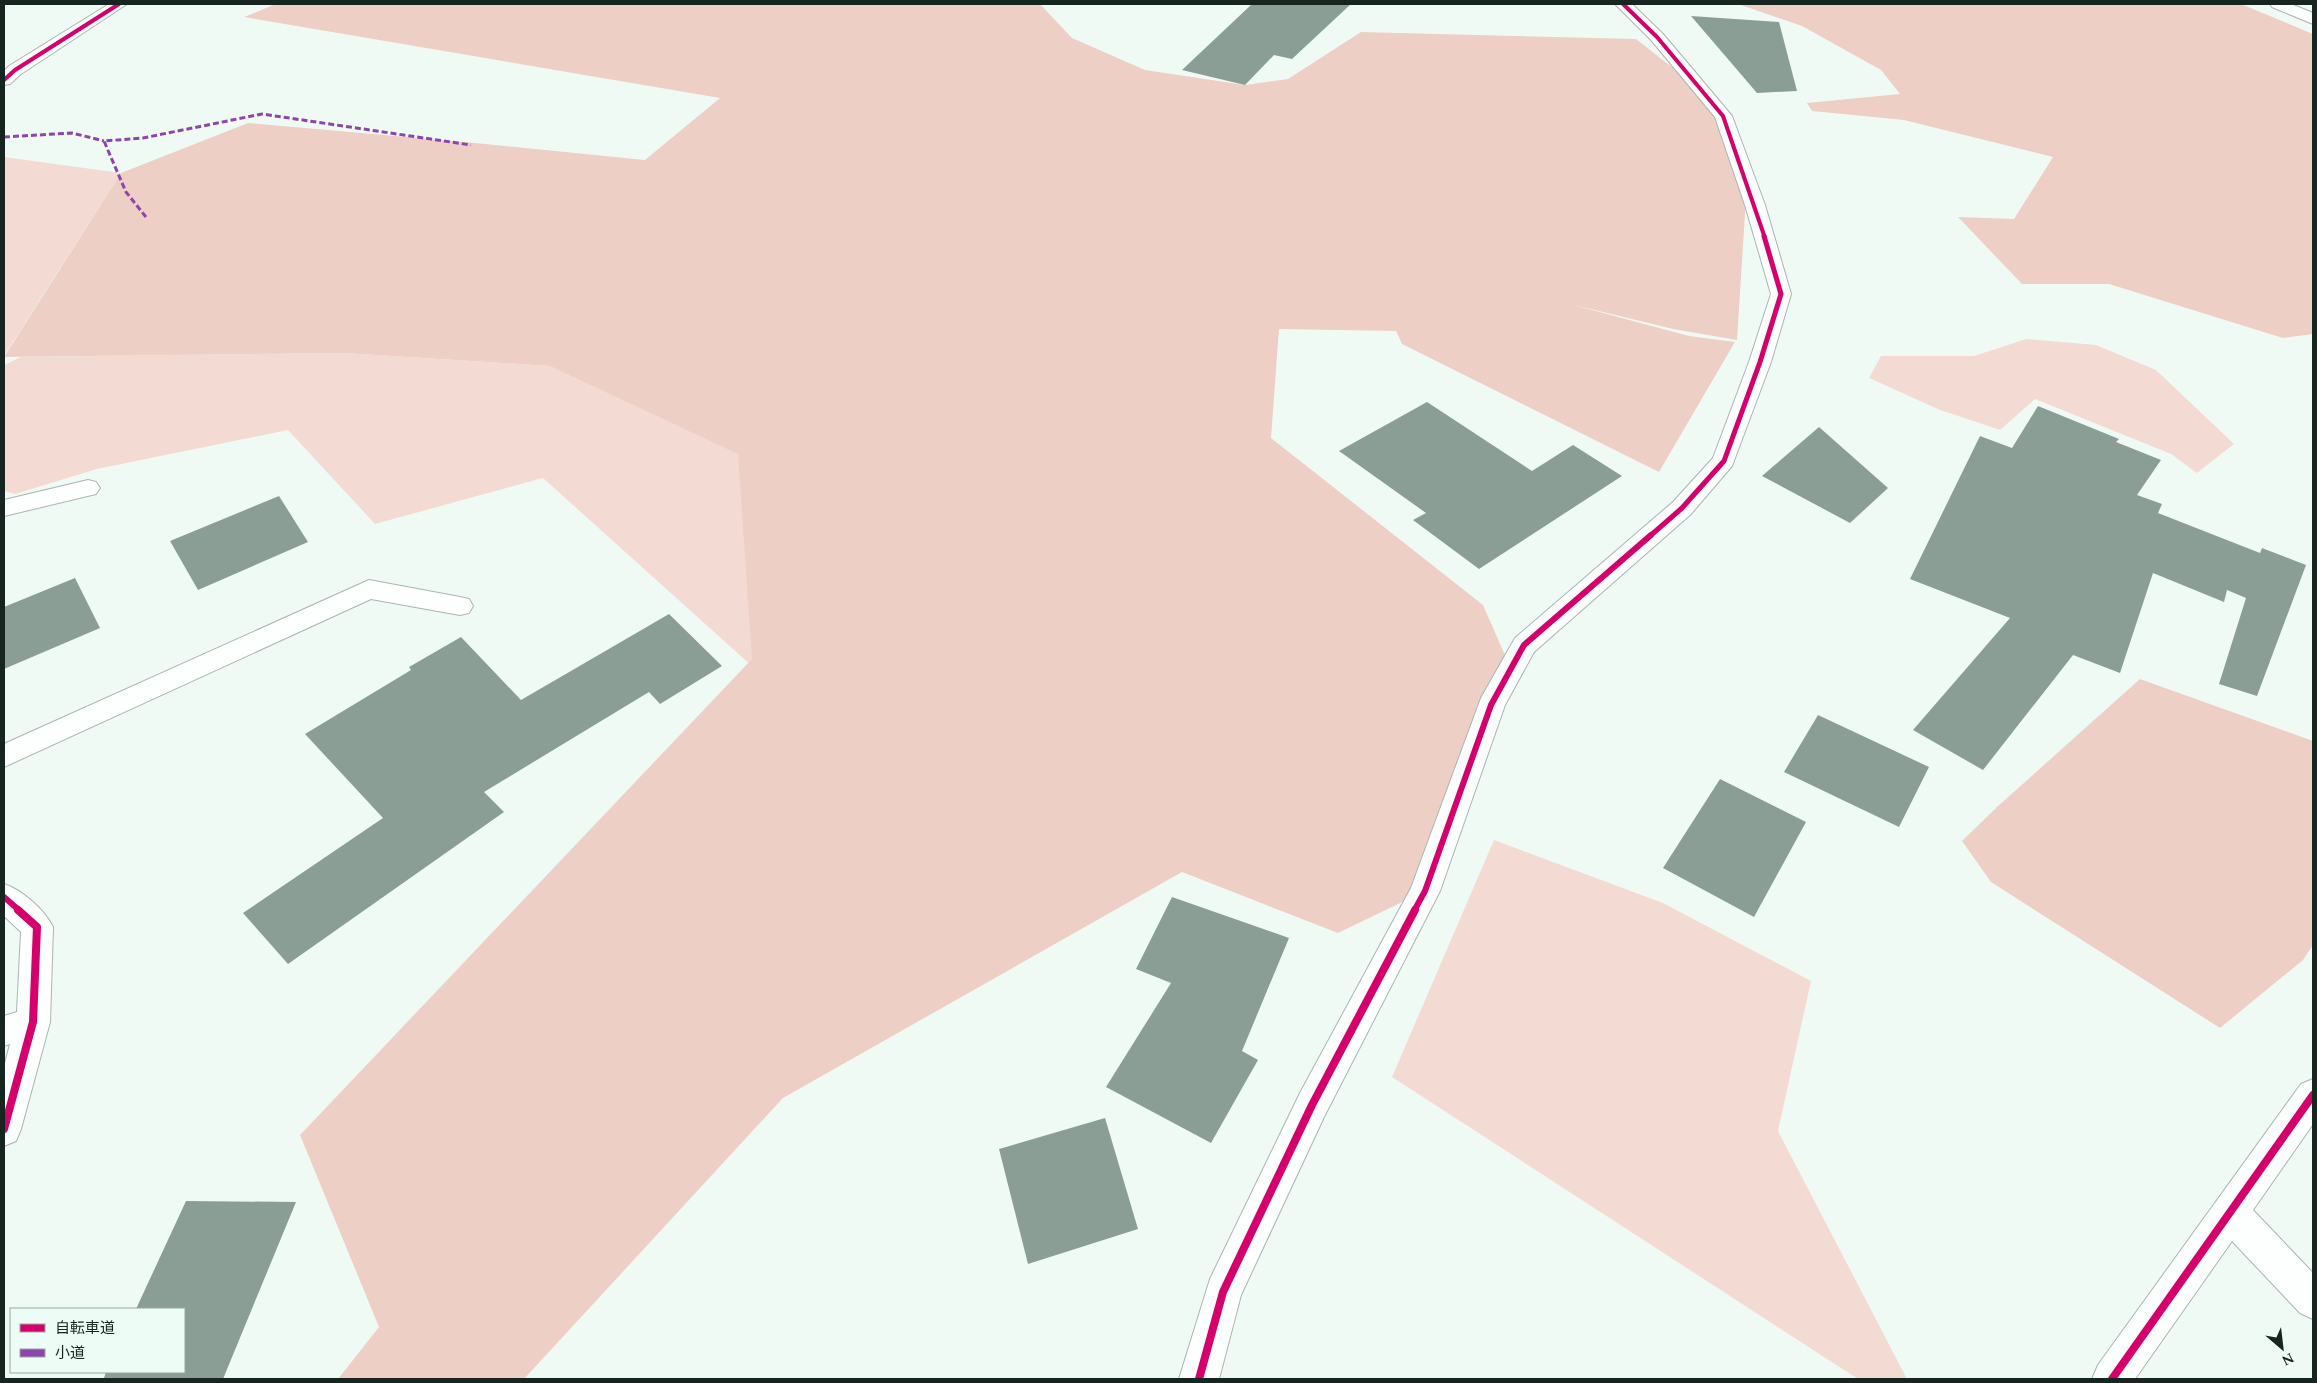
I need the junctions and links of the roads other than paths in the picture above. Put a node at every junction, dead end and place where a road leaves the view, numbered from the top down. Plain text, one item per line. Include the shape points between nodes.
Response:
1 (119, 4) edge
2 (1623, 4) edge
3 (2278, 4) edge
4 (2313, 19) edge
5 (4, 80) edge
6 (88, 488) dead end
7 (4, 508) edge
8 (460, 606) dead end
9 (4, 756) edge
10 (4, 897) edge
11 (18, 1026) edge
12 (2313, 1095) edge
13 (4, 1128) edge
14 (2230, 1212) junction
15 (2313, 1300) edge
16 (1198, 1379) edge
17 (2112, 1379) edge

1 - 5 street
2 - 16 street via 1656,37 1723,116 1755,205 1781,294 1760,362 1724,461 1682,508 1524,645 1491,705 1425,891 1312,1105 1228,1283
3 - 4 street
6 - 7 street
8 - 9 street via 369,589
10 - 11 street via 36,926
11 - 13 street
12 - 14 street
14 - 15 street
14 - 17 street

